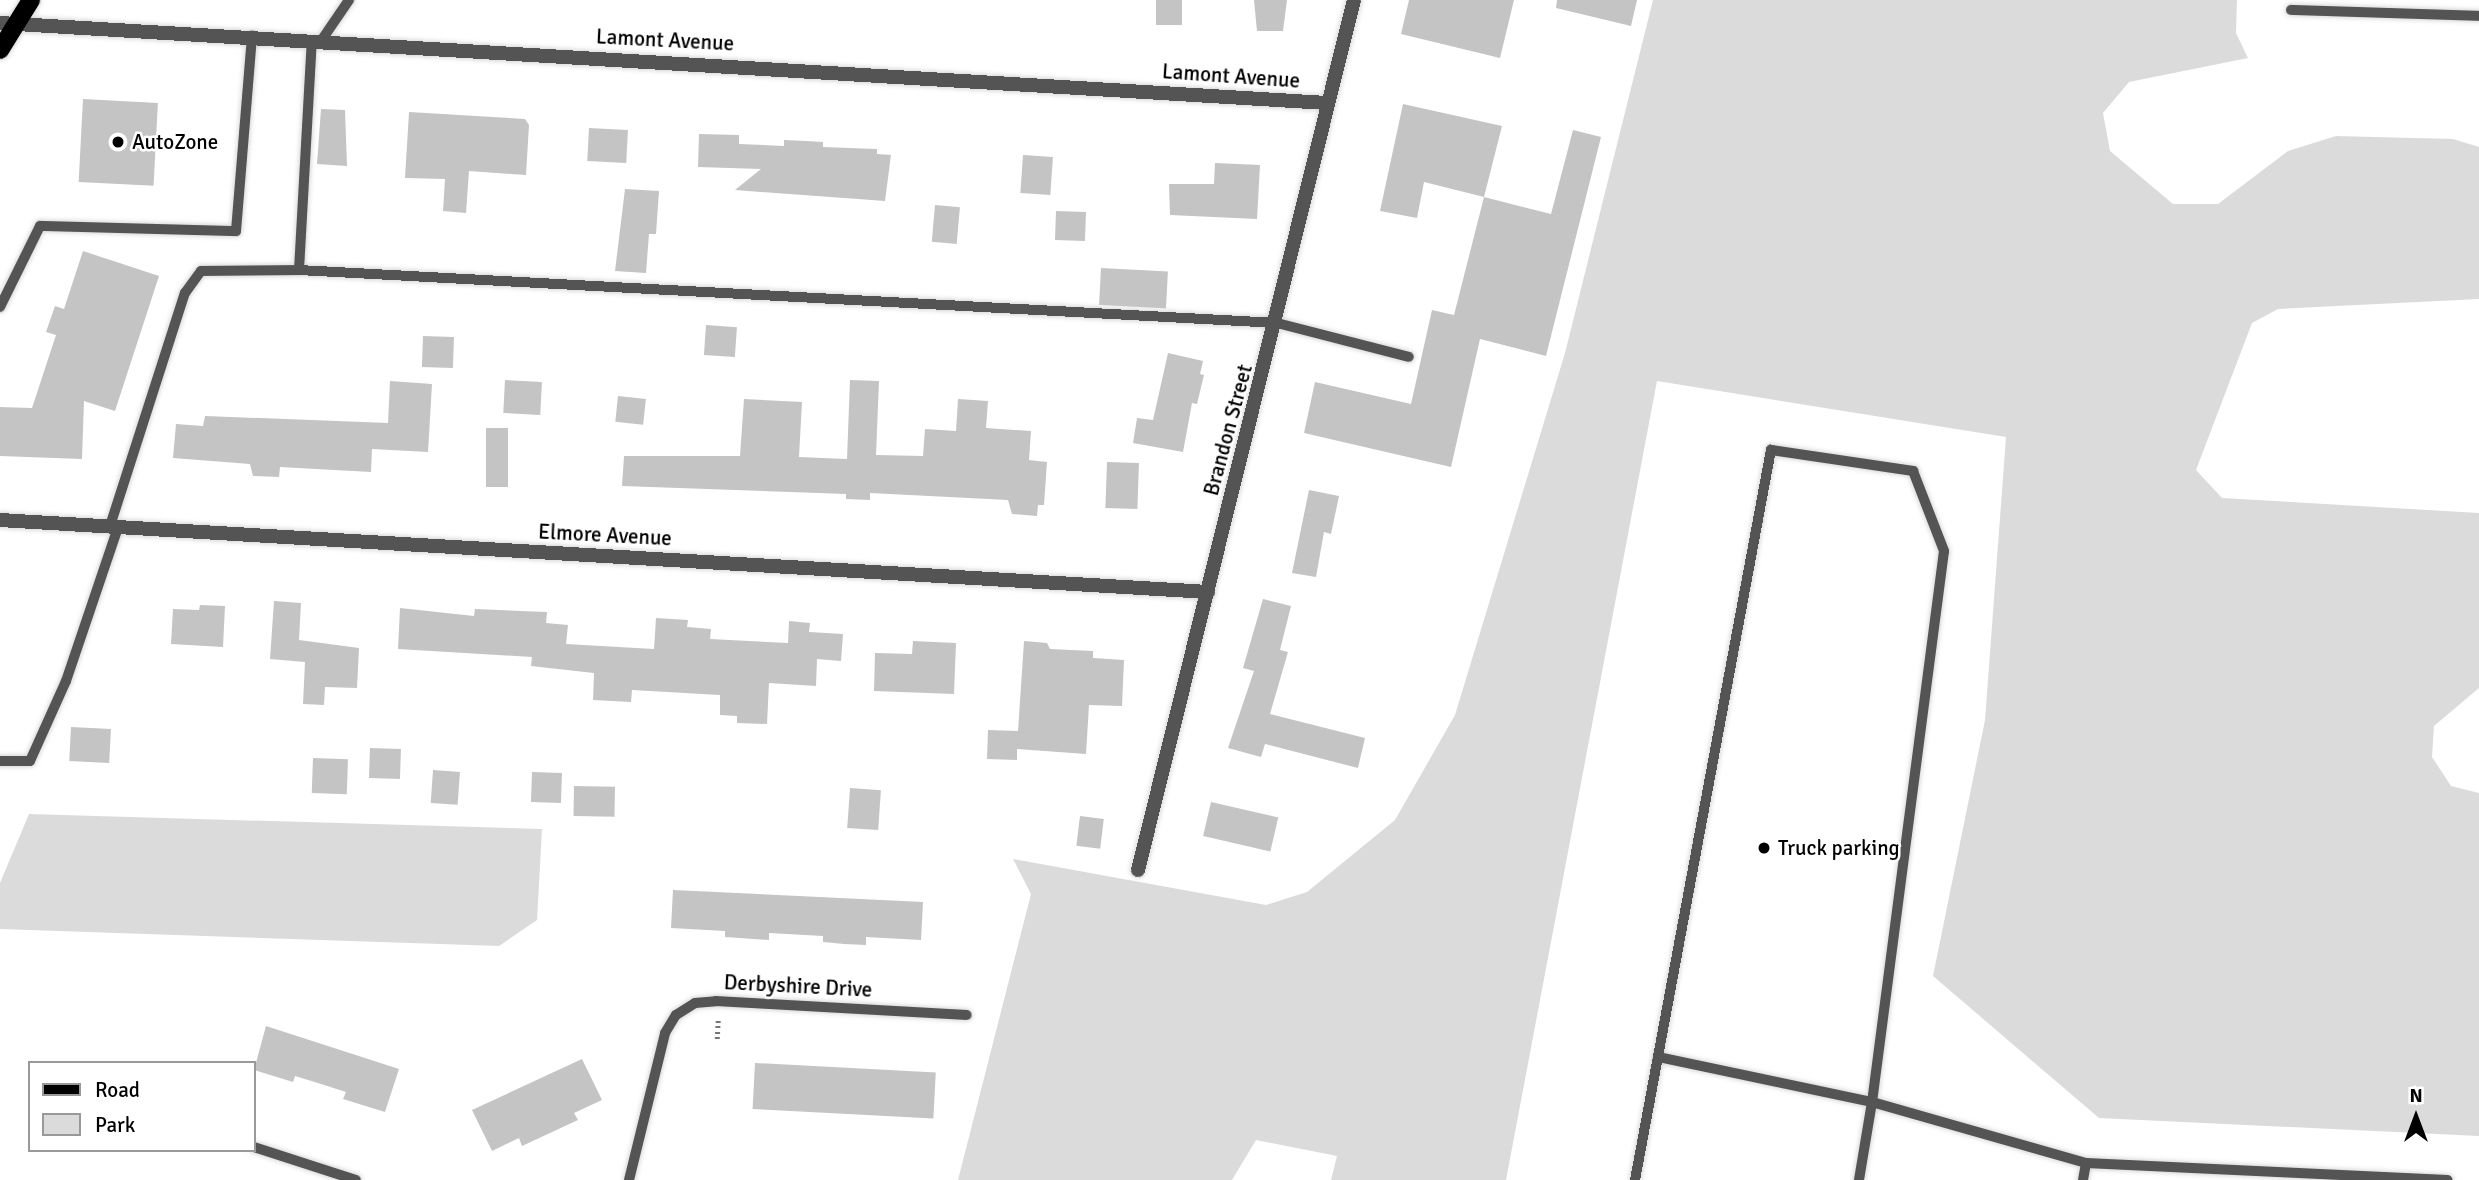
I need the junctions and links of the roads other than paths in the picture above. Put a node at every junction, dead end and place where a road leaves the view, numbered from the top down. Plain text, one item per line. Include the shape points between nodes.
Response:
1 (31, 0) edge
2 (349, 0) edge
3 (1354, 0) edge
4 (2291, 10) dead end
5 (2479, 16) edge
6 (7, 23) edge
7 (252, 36) junction
8 (317, 40) junction
9 (0, 50) edge
10 (1328, 103) junction
11 (299, 270) junction
12 (0, 307) edge
13 (1277, 323) junction
14 (1409, 357) dead end
15 (0, 520) edge
16 (114, 526) junction
17 (1208, 592) junction
18 (0, 761) edge
19 (1138, 870) dead end
20 (967, 1015) dead end
21 (1658, 1057) junction
22 (1872, 1102) junction
23 (256, 1148) edge
24 (2086, 1163) junction
25 (356, 1180) edge
26 (629, 1180) edge
27 (1634, 1180) edge
28 (1859, 1180) edge
29 (2083, 1180) edge
30 (2448, 1180) edge

1 - 6 main road
2 - 8 lane
3 - 10 street, Brandon Street
4 - 5 lane
6 - 7 street, Lamont Avenue
6 - 9 main road
7 - 8 street, Lamont Avenue
7 - 12 lane via 236,231 40,226
8 - 10 street, Lamont Avenue
8 - 11 lane
10 - 13 street, Brandon Street
11 - 13 lane
11 - 16 lane via 226,268 201,271 193,282
13 - 14 lane
13 - 17 street, Brandon Street
15 - 16 street, Elmore Avenue
16 - 17 street, Elmore Avenue
16 - 18 lane via 66,681 30,761
17 - 19 street, Brandon Street
20 - 26 lane, Derbyshire Drive via 695,1003 676,1015 665,1033
21 - 22 lane
21 - 22 lane via 1771,450 1913,471 1944,551
21 - 27 lane
22 - 24 lane
22 - 28 lane
23 - 25 lane
24 - 29 lane
24 - 30 lane

